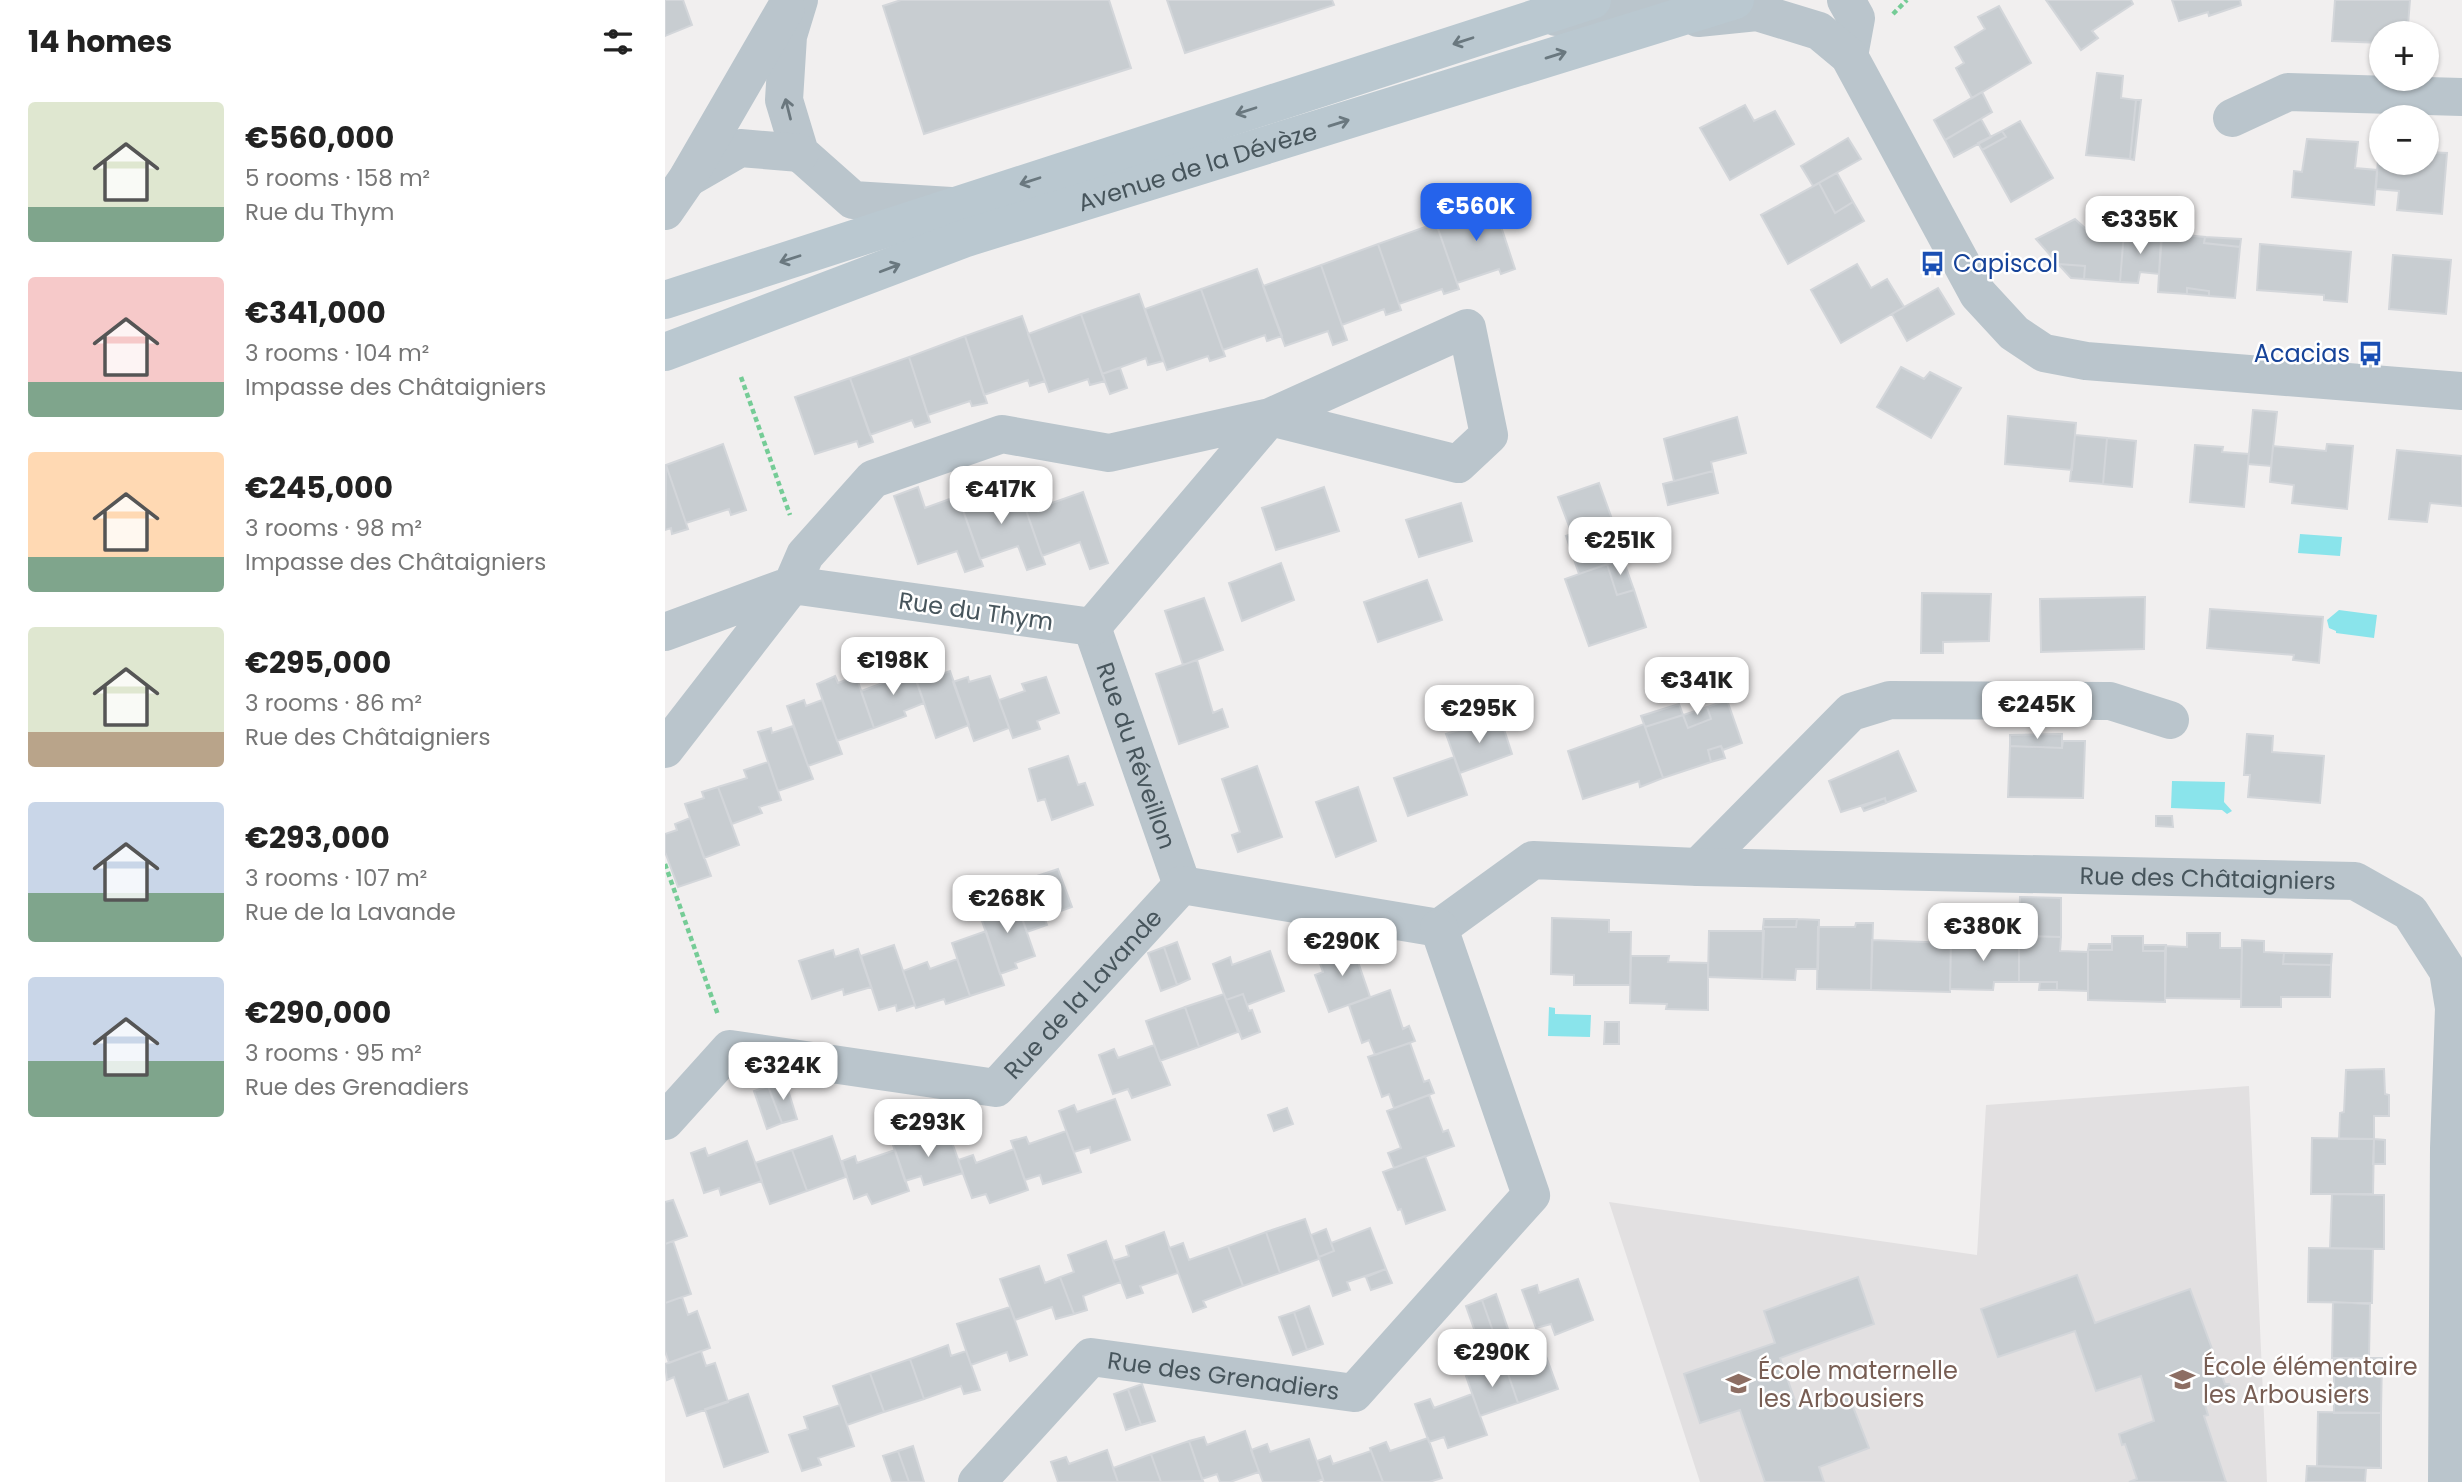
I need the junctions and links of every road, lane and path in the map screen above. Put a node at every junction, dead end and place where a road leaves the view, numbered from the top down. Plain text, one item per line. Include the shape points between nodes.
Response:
1 (790, 0) edge
2 (799, 0) edge
3 (1592, 0) edge
4 (1735, 0) edge
5 (1857, 6) edge
6 (1672, 10) edge
7 (1812, 15) edge
8 (1528, 20) junction
9 (1849, 56) junction
10 (2462, 97) edge
11 (2232, 118) dead end
12 (800, 153) junction
13 (687, 179) junction
14 (665, 211) edge
15 (856, 218) junction
16 (665, 300) edge
17 (665, 336) edge
18 (665, 352) edge
19 (741, 377) dead end
20 (2462, 391) edge
21 (1271, 416) junction
22 (776, 475) dead end
23 (792, 585) junction
24 (1093, 627) junction
25 (665, 632) edge
26 (2170, 720) dead end
27 (665, 750) edge
28 (665, 864) edge
29 (1698, 867) junction
30 (1182, 885) junction
31 (1439, 928) junction
32 (2455, 972) edge
33 (730, 1049) junction
34 (665, 1121) edge
35 (977, 1482) edge
36 (2447, 1482) edge

1 - 13 street
12 -> 2 street via 784,100 788,37
3 - 8 main road, Avenue de la Dévèze
4 - 6 main road, Avenue de la Dévèze
5 - 9 street
6 - 7 street
6 - 8 street via 1653,7
18 -> 6 main road, Avenue de la Dévèze via 966,238
7 - 9 street
8 -> 15 main road, Avenue de la Dévèze via 951,206
9 - 20 street via 1978,294 2014,333 2044,353 2086,361
10 - 11 street via 2288,92
12 - 13 street via 740,148
12 - 15 street
13 - 14 street
15 -> 16 main road, Avenue de la Dévèze
15 - 17 street via 859,252 840,274
19 - 22 path
21 - 21 street via 1458,464 1489,435 1467,328
21 - 23 street via 1109,453 1002,434 989,438 873,479 805,555
21 - 24 street
23 - 24 street, Rue du Thym
23 - 25 street
23 - 27 street
24 - 30 street, Rue du Réveillon
26 - 29 street via 2110,701 1890,700 1851,712
28 - 33 path
29 - 31 street, Rue des Châtaigniers via 1533,860
29 - 32 street, Rue des Châtaigniers via 2355,881 2410,912
30 - 31 street
30 - 33 street, Rue de la Lavande via 996,1088
31 - 35 street, Rue des Grenadiers via 1531,1195 1354,1394 1091,1357
32 - 36 street, Rue des Châtaigniers
33 - 34 street

